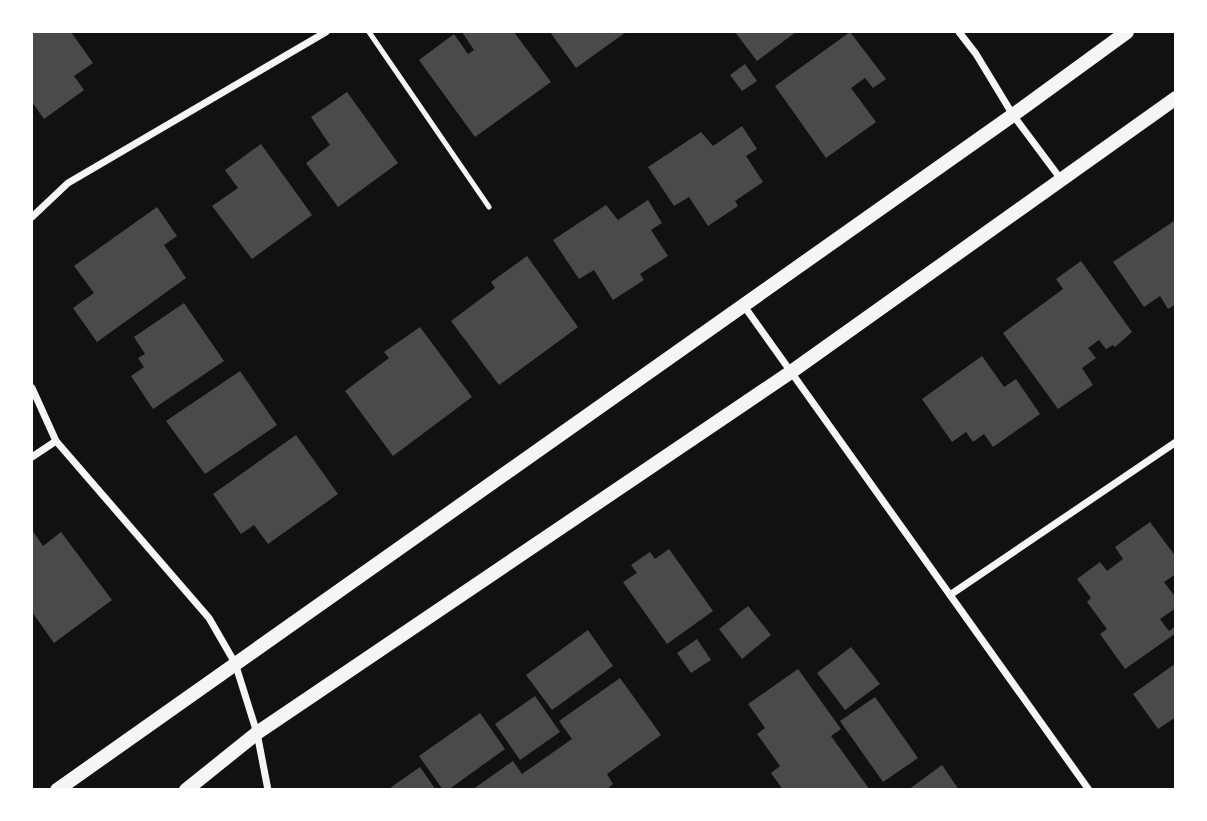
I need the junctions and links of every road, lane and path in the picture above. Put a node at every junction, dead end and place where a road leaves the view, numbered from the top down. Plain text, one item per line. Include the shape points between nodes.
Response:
1 (326, 32) edge
2 (369, 32) edge
3 (959, 32) edge
4 (1127, 32) edge
5 (1175, 98) edge
6 (1013, 115) junction
7 (1060, 178) junction
8 (489, 207) dead end
9 (32, 217) edge
10 (743, 305) junction
11 (791, 372) junction
12 (32, 388) edge
13 (56, 441) junction
14 (1175, 442) edge
15 (32, 457) edge
16 (950, 595) junction
17 (235, 663) junction
18 (257, 733) junction
19 (57, 789) edge
20 (186, 789) edge
21 (268, 789) edge
22 (1089, 789) edge

1 - 9 street via 68,183
2 - 8 lane
3 - 6 street
4 - 6 main road
5 - 7 main road
6 - 7 street
6 - 10 main road
7 - 11 main road
10 - 11 street
10 - 17 main road
11 - 16 street
11 - 18 main road
12 - 13 street
13 - 15 street
13 - 17 street via 209,618
14 - 16 street
16 - 22 street
17 - 18 street
17 - 19 main road
18 - 20 main road
18 - 21 street

